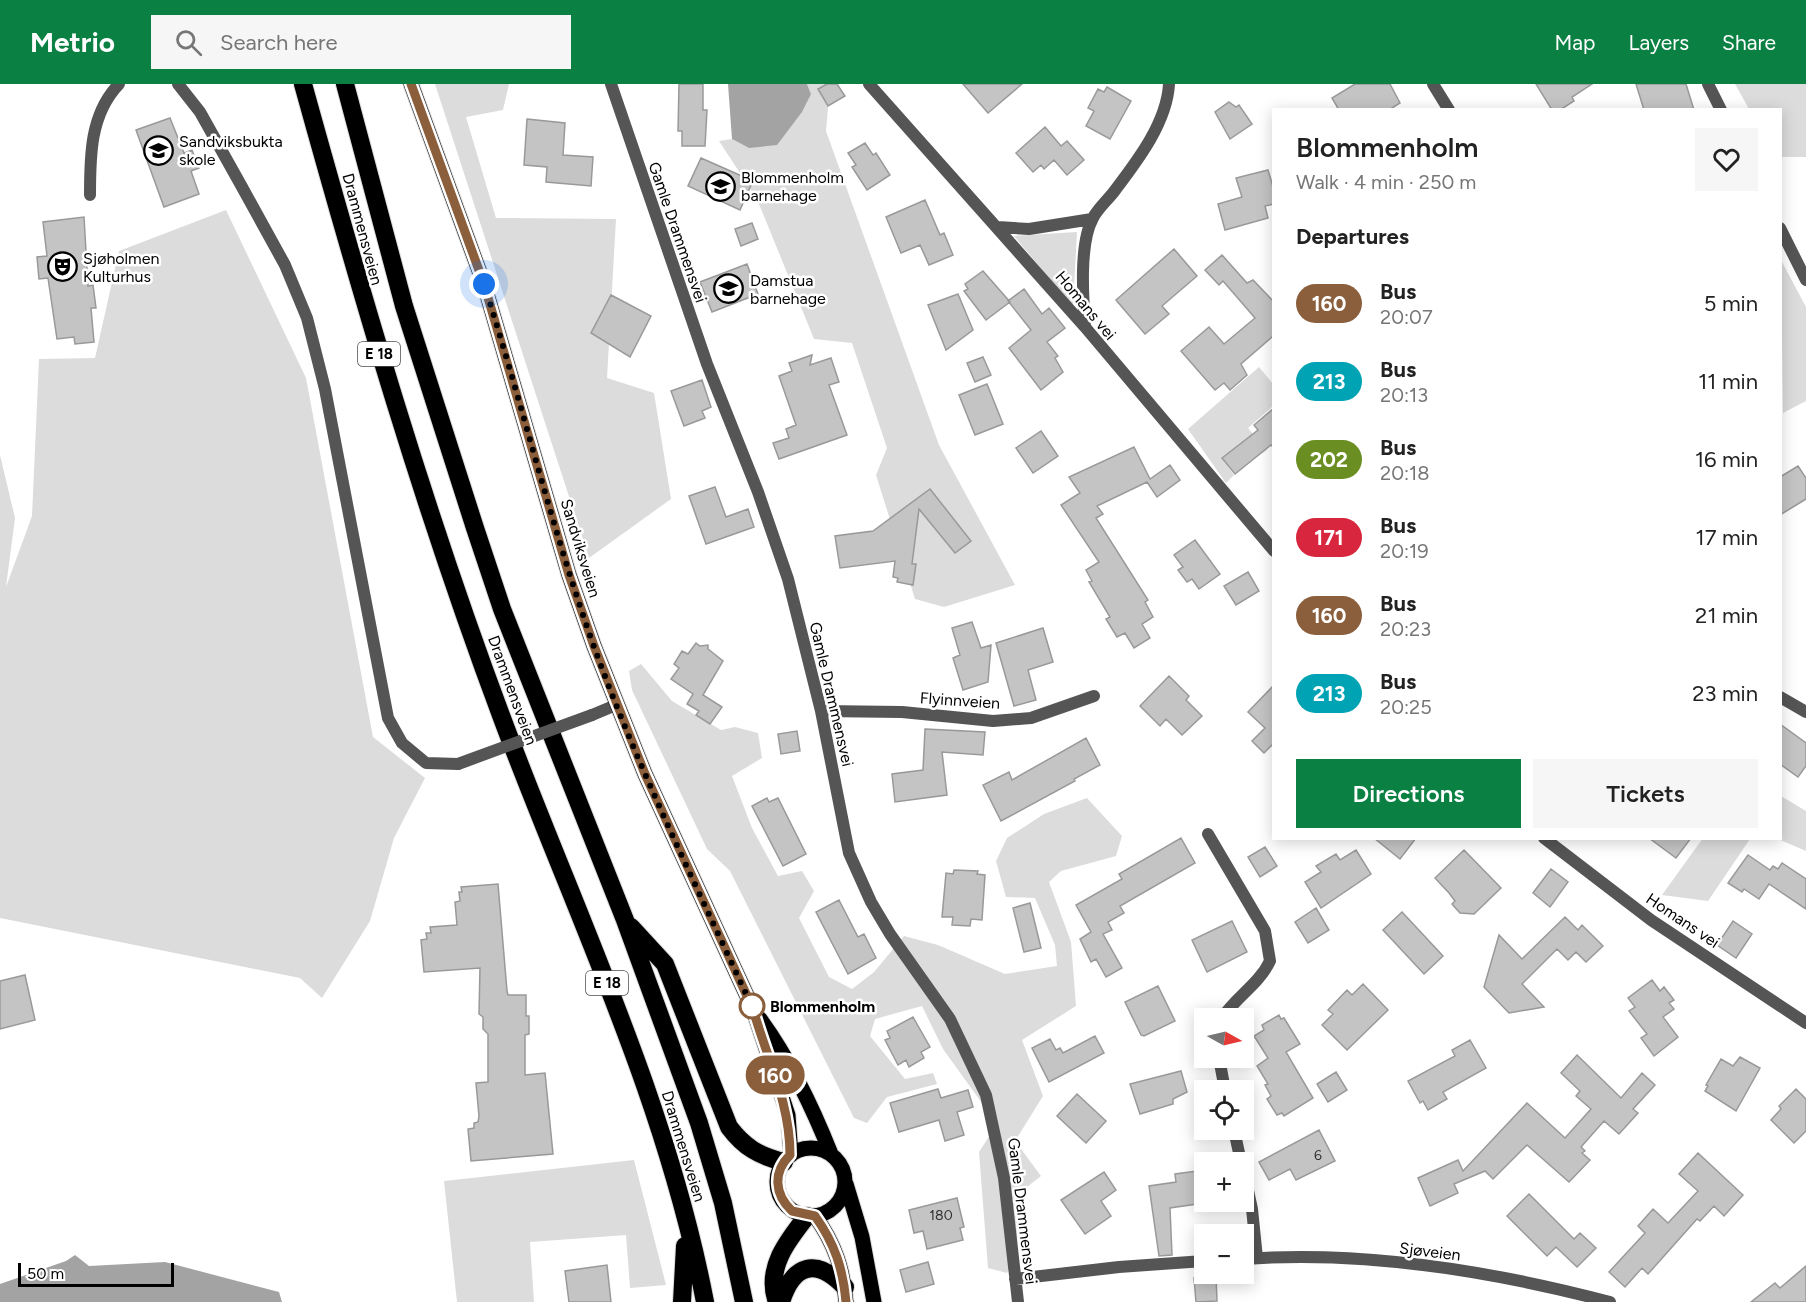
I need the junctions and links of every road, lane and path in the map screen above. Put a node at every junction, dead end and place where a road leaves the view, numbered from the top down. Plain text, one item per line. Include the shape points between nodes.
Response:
1 (119, 84) edge
2 (178, 84) edge
3 (303, 84) edge
4 (345, 84) edge
5 (411, 84) edge
6 (611, 84) edge
7 (869, 84) edge
8 (1169, 84) edge
9 (1433, 84) edge
10 (1708, 84) edge
11 (1448, 108) edge
12 (1720, 108) edge
13 (90, 195) dead end
14 (1092, 219) junction
15 (998, 227) junction
16 (1782, 232) edge
17 (1806, 280) edge
18 (1085, 327) junction
19 (1272, 549) edge
20 (1094, 696) dead end
21 (1782, 698) edge
22 (616, 705) junction
23 (821, 711) junction
24 (1806, 712) edge
25 (1208, 834) dead end
26 (1547, 840) edge
27 (625, 920) junction
28 (1229, 1008) edge
29 (753, 1009) junction
30 (1806, 1023) edge
31 (831, 1154) junction
32 (787, 1158) junction
33 (846, 1184) junction
34 (1252, 1212) edge
35 (684, 1214) junction
36 (811, 1216) junction
37 (1254, 1258) edge
38 (1257, 1258) junction
39 (1194, 1262) edge
40 (1015, 1279) junction
41 (846, 1295) edge
42 (682, 1302) edge
43 (705, 1302) edge
44 (744, 1302) edge
45 (777, 1302) edge
46 (781, 1302) edge
47 (874, 1302) edge
48 (1018, 1302) edge
49 (1610, 1302) edge

1 - 13 street via 102,108 93,136
2 - 22 street, bridge via 200,112 285,265 307,318 325,389 388,717 402,743 426,763 458,764
3 - 35 highway, Drammensveien / E 18 via 370,328 467,621 636,1056
4 - 27 highway, Drammensveien / E 18 via 404,306 502,609
5 - 22 main road, Sandviksveien via 484,284 569,575
6 - 23 street, Gamle Drammensvei via 707,364 788,579
7 - 15 street, Homans vei
8 - 14 street via 1144,150
9 - 11 street
10 - 12 street
14 - 15 street via 1029,229
14 - 18 street via 1084,264
15 - 18 street, Homans vei
16 - 17 street
18 - 19 street, Homans vei
20 - 23 street, Flyinnveien via 1031,718 993,721 902,712
21 - 24 street
22 - 29 main road, Sandviksveien
23 - 40 street, Gamle Drammensvei via 849,854 870,902 950,1019 986,1095 1004,1178
25 - 28 street via 1265,931 1270,961 1258,980
26 - 30 street, Homans vei via 1651,920
27 - 32 highway, E 18 via 665,964 729,1127 755,1153
27 - 44 highway, Drammensveien / E 18 via 699,1123 723,1203
29 - 31 main road, Sandviksveien via 792,1069
29 - 32 main road, Sandviksveien via 788,1115
31 - 32 main road via 806,1148
31 - 33 main road via 842,1167
32 - 36 main road via 777,1184 782,1199 792,1211
33 - 36 main road via 838,1204 828,1212
33 - 47 main road via 862,1237
34 - 38 street
35 - 42 highway, E 18
35 - 43 highway, Drammensveien / E 18
36 - 41 main road via 836,1251
36 - 45 highway via 783,1249 776,1265 773,1279
37 - 38 street, Sjøveien
38 - 49 street, Sjøveien via 1405,1263 1532,1283
39 - 40 street
40 - 48 street, Gamle Drammensvei
41 - 46 highway via 829,1274 804,1269 788,1282

